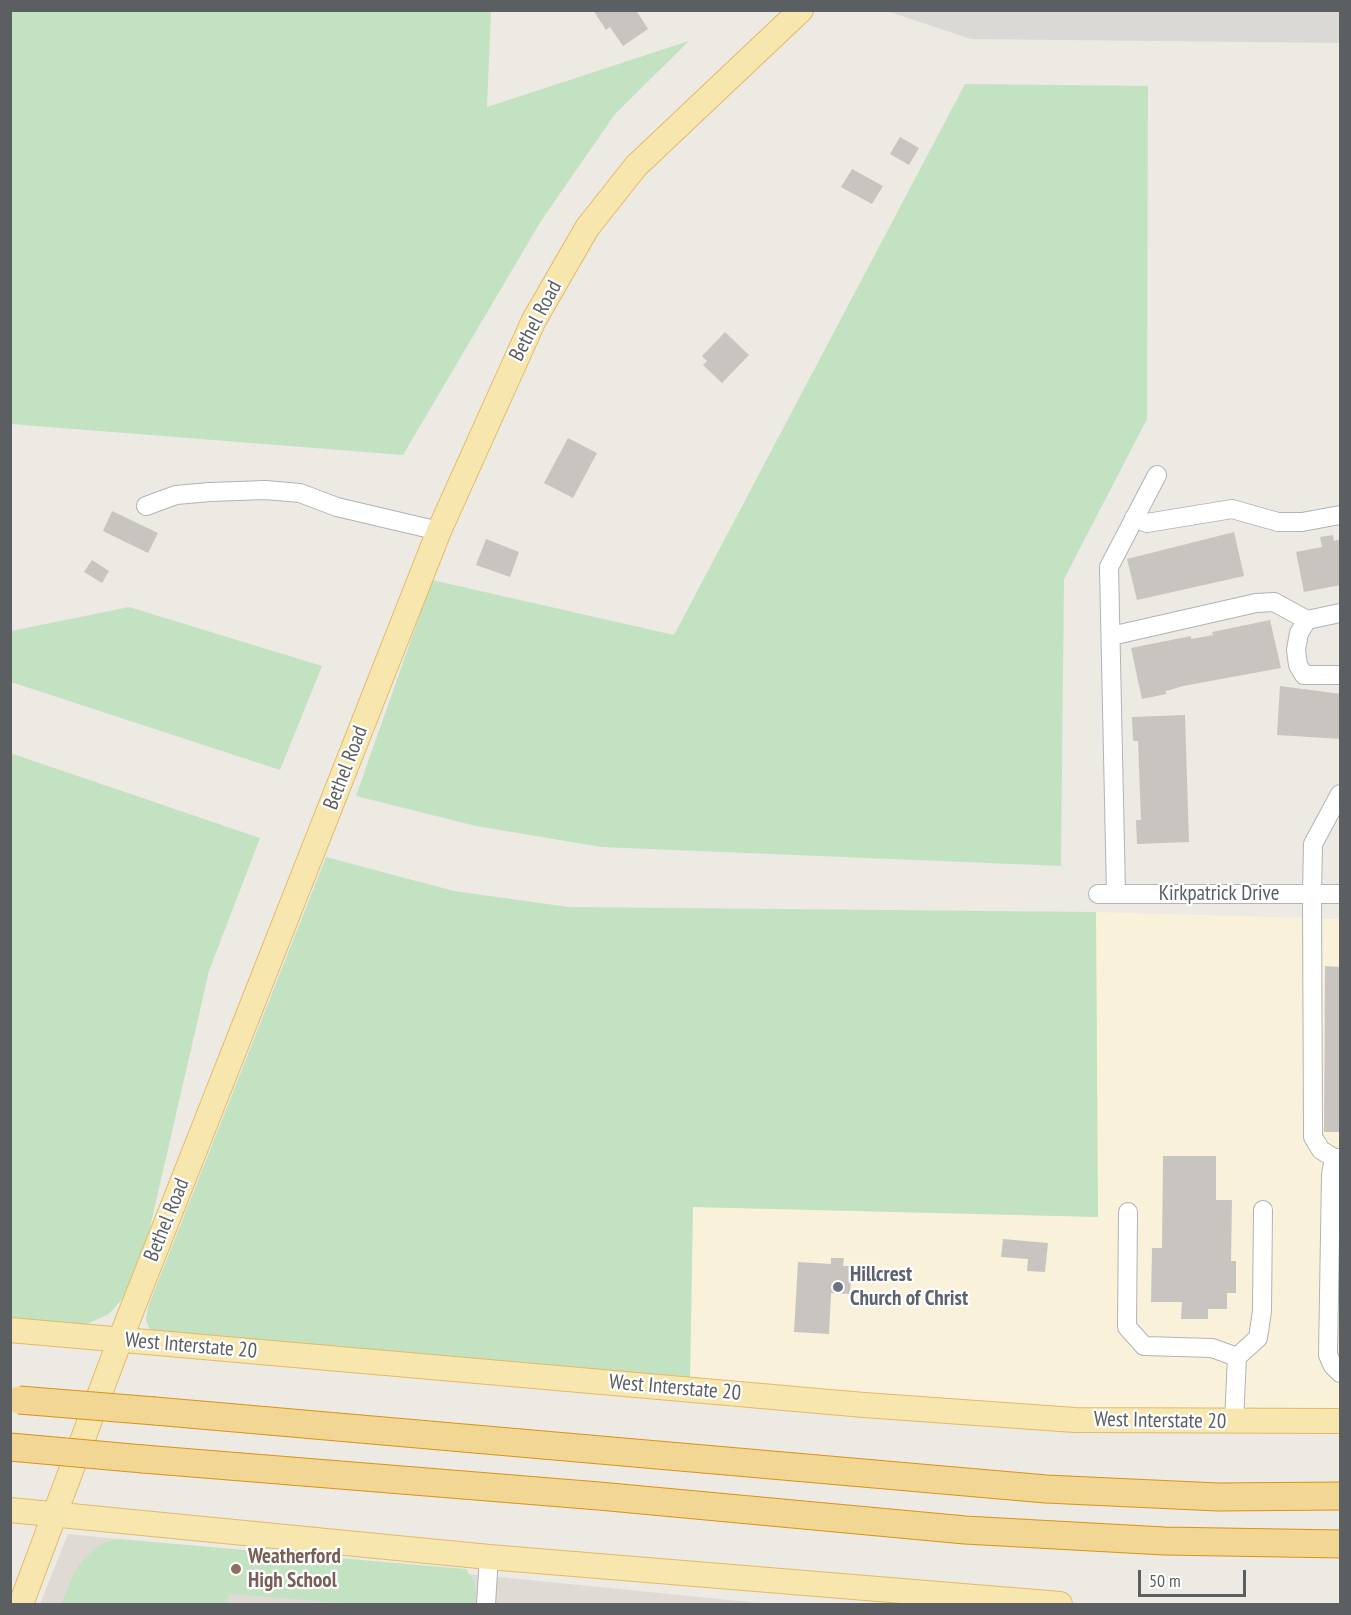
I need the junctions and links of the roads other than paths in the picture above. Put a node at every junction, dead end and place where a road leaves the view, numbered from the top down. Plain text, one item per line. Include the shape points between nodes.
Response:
1 (801, 10) edge
2 (1157, 475) dead end
3 (146, 506) dead end
4 (1341, 514) edge
5 (1134, 518) junction
6 (439, 531) junction
7 (1341, 613) edge
8 (1308, 620) junction
9 (1111, 636) junction
10 (1341, 675) edge
11 (1341, 794) edge
12 (1312, 894) junction
13 (1341, 894) edge
14 (1337, 1158) edge
15 (1263, 1210) dead end
16 (1128, 1212) dead end
17 (10, 1330) edge
18 (120, 1340) junction
19 (1237, 1357) junction
20 (1341, 1373) edge
21 (15, 1400) edge
22 (1341, 1421) edge
23 (1234, 1422) junction
24 (10, 1447) edge
25 (1341, 1496) edge
26 (10, 1510) edge
27 (56, 1514) junction
28 (1341, 1544) edge
29 (489, 1557) junction
30 (21, 1605) edge
31 (486, 1605) edge
32 (1060, 1605) edge

1 - 6 main road, Bethel Road via 636,166 587,228 534,320
2 - 5 street
3 - 6 street via 176,495 210,492 300,493 337,507
4 - 5 street via 1302,522 1278,522 1232,509 1147,523
5 - 9 street via 1109,567
6 - 18 main road, Bethel Road
7 - 8 street
8 - 9 street via 1274,602 1256,603
8 - 10 street via 1299,633 1298,665 1304,675
9 - 12 street, Kirkpatrick Drive via 1107,894
11 - 12 street via 1313,844
12 - 13 street, Kirkpatrick Drive
12 - 14 street via 1313,1137 1321,1150
14 - 20 street via 1331,1175 1328,1355
15 - 19 street via 1258,1338
16 - 19 street via 1127,1327 1144,1346 1212,1348
17 - 18 main road, West Interstate 20
18 - 23 main road, West Interstate 20 via 910,1408 1075,1420
18 - 27 main road, Bethel Road
19 - 23 street
21 - 25 highway, bridge via 1046,1489 1218,1497
22 - 23 main road, West Interstate 20
24 - 28 highway, bridge via 965,1530 1164,1541
26 - 27 main road
27 - 29 main road
27 - 30 main road, Bethel Road
29 - 31 street
29 - 32 main road

